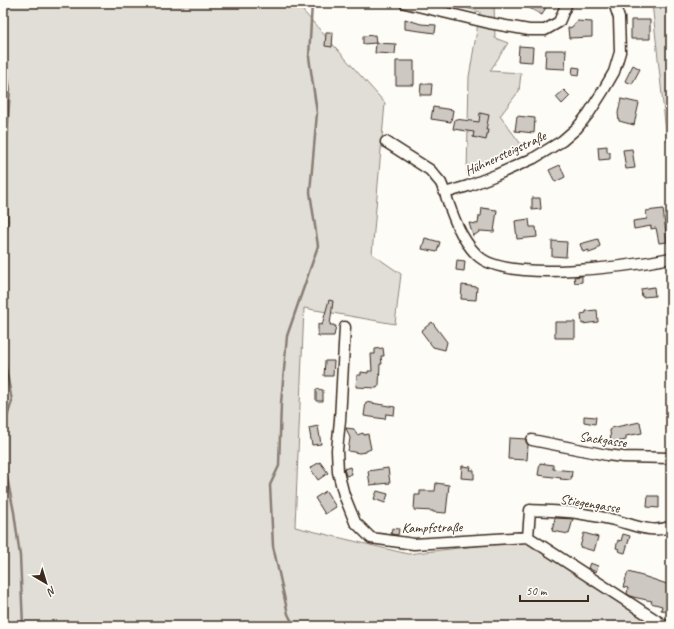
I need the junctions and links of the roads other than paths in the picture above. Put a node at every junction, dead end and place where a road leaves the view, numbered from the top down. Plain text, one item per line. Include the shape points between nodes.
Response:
1 (405, 3) edge
2 (566, 3) edge
3 (614, 3) edge
4 (386, 142) dead end
5 (445, 193) junction
6 (671, 258) edge
7 (345, 327) dead end
8 (532, 440) dead end
9 (671, 458) edge
10 (671, 526) edge
11 (528, 537) junction
12 (665, 626) edge

1 - 2 street via 489,23 529,30 546,30 559,22
3 - 5 street, Hühnersteigstraße via 620,18 620,52 614,72 577,128 562,141 534,158
4 - 5 street via 430,170 441,183
5 - 6 street via 464,238 477,255 492,264 518,270 560,271
7 - 11 street, Kampfstraße via 337,450 338,472 355,522 371,538 414,544
8 - 9 street, Sackgasse via 607,455
10 - 11 street, Stiegengasse via 660,529 648,528 575,513 530,510
11 - 12 street

